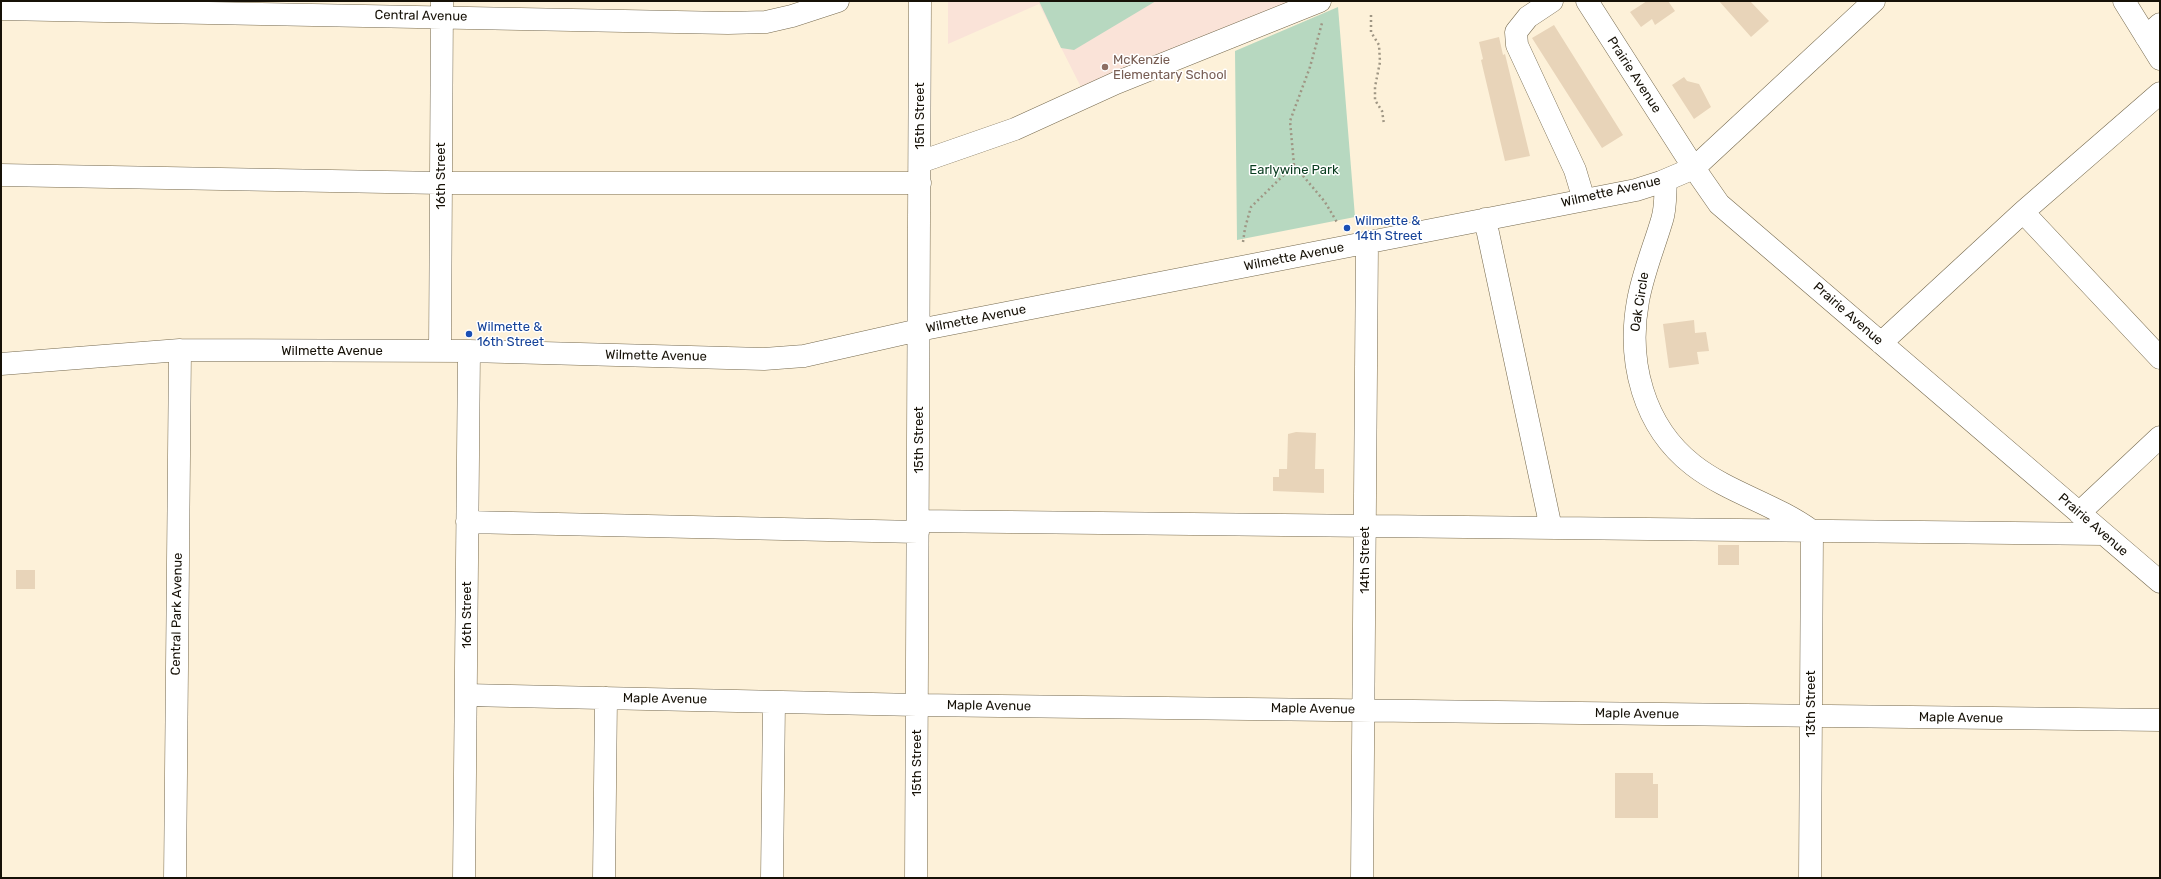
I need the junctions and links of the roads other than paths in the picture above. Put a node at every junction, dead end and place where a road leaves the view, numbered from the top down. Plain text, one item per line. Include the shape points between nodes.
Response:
1 (838, 1) edge
2 (920, 1) edge
3 (1552, 1) edge
4 (1586, 1) edge
5 (1874, 1) edge
6 (2124, 1) edge
7 (1, 9) edge
8 (442, 9) edge
9 (1322, 10) edge
10 (2153, 31) edge
11 (2160, 59) edge
12 (2160, 92) edge
13 (1694, 168) junction
14 (920, 173) junction
15 (1, 175) edge
16 (1666, 180) junction
17 (441, 183) junction
18 (1584, 200) junction
19 (2023, 212) junction
20 (1486, 219) junction
21 (1366, 243) junction
22 (919, 330) junction
23 (1882, 343) junction
24 (180, 350) junction
25 (440, 351) junction
26 (469, 351) junction
27 (2160, 358) edge
28 (1, 364) edge
29 (2160, 437) edge
30 (2078, 513) junction
31 (467, 522) junction
32 (918, 526) junction
33 (1365, 526) junction
34 (1551, 528) junction
35 (1812, 531) junction
36 (2104, 534) junction
37 (2160, 582) edge
38 (466, 695) junction
39 (606, 698) junction
40 (774, 702) junction
41 (917, 705) junction
42 (1364, 710) junction
43 (1811, 717) junction
44 (2160, 720) edge
45 (175, 878) edge
46 (464, 878) edge
47 (604, 878) edge
48 (772, 878) edge
49 (916, 878) edge
50 (1362, 878) edge
51 (1810, 878) edge

1 - 8 street, Central Avenue via 766,22 728,23
2 - 14 street, 15th Street
3 - 18 street via 1528,17 1516,32 1517,45 1575,170
4 - 13 street, Prairie Avenue
5 - 13 street, Wilmette Avenue
6 - 10 street
7 - 8 street, Central Avenue
8 - 17 street, 16th Street
9 - 14 street via 1116,84
10 - 11 street
12 - 19 street
13 - 16 street, Wilmette Avenue
13 - 23 street, Prairie Avenue via 1719,204
14 - 17 street
14 - 22 street, 15th Street
15 - 17 street
16 - 18 street, Wilmette Avenue via 1636,190
16 - 35 street, Oak Circle via 1663,218 1645,271 1634,333 1639,377 1648,407 1660,431 1675,449 1694,465 1720,482 1795,518
17 - 25 street, 16th Street
18 - 20 street, Wilmette Avenue
19 - 23 street
19 - 27 street
20 - 21 street, Wilmette Avenue
20 - 34 street
21 - 22 street, Wilmette Avenue
21 - 33 street, 14th Street
22 - 26 street, Wilmette Avenue via 804,356 764,359
22 - 32 street, 15th Street
23 - 30 street, Prairie Avenue
24 - 25 street, Wilmette Avenue
24 - 28 street, Wilmette Avenue
24 - 45 street, Central Park Avenue
25 - 26 street, Wilmette Avenue
26 - 31 street, 16th Street
29 - 30 street
30 - 36 street, Prairie Avenue
31 - 32 street
31 - 38 street, 16th Street
32 - 33 street
32 - 41 street, 15th Street
33 - 34 street
33 - 42 street, 14th Street
34 - 35 street
35 - 36 street
35 - 43 street, 13th Street
36 - 37 street, Prairie Avenue
38 - 39 street, Maple Avenue
38 - 46 street, 16th Street
39 - 40 street, Maple Avenue
39 - 47 street
40 - 41 street, Maple Avenue
40 - 48 street
41 - 42 street, Maple Avenue
41 - 49 street, 15th Street
42 - 43 street, Maple Avenue
42 - 50 street, 14th Street
43 - 44 street, Maple Avenue
43 - 51 street, 13th Street

